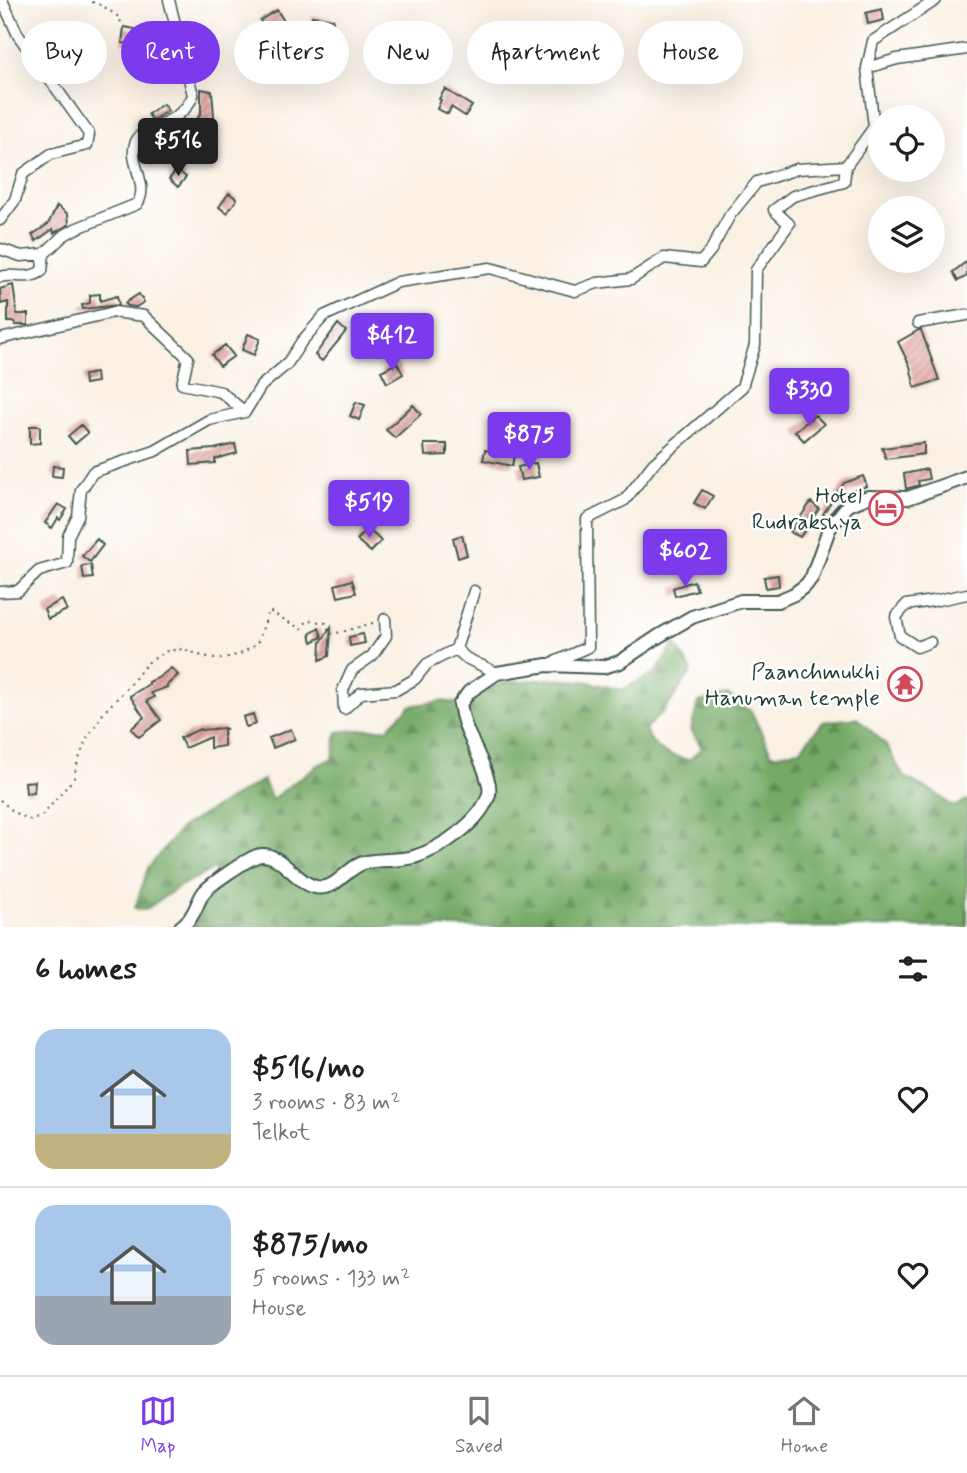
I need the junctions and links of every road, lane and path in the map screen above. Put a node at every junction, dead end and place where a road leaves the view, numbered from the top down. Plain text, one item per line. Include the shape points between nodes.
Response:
1 (2, 0) edge
2 (169, 0) edge
3 (936, 0) edge
4 (92, 2) dead end
5 (121, 25) dead end
6 (967, 49) edge
7 (867, 68) junction
8 (846, 166) junction
9 (0, 220) edge
10 (0, 249) edge
11 (44, 254) junction
12 (0, 277) edge
13 (967, 315) edge
14 (918, 323) dead end
15 (0, 339) edge
16 (245, 412) junction
17 (967, 477) edge
18 (474, 591) dead end
19 (0, 592) edge
20 (967, 594) edge
21 (385, 619) joint
22 (930, 642) dead end
23 (456, 649) junction
24 (547, 665) junction
25 (496, 673) junction
26 (0, 800) edge
27 (181, 927) edge

1 - 9 street via 18,35 89,134 87,145 51,154 23,174 15,200
2 - 11 street via 191,84 190,103 177,117 147,130 135,145 142,189 137,204 75,229
3 - 7 street via 873,41
4 - 5 path via 120,18
6 - 7 street
7 - 8 street via 874,127
8 - 16 street via 797,169 757,183 730,215 701,262 664,258 631,279 575,290 489,268 398,282 324,316 287,364 261,386
8 - 24 street via 844,182 793,196 774,210 789,224 756,270 755,345 742,387 653,464 625,500 587,519 589,647
10 - 11 street via 21,256
11 - 12 street via 41,271 33,277
13 - 14 street
15 - 16 street via 114,312 144,316 188,358 181,384 221,392
16 - 19 street via 209,420 155,451 93,472 81,490 78,516 68,536 67,563 39,571 18,591
17 - 24 street via 908,498 867,497 848,505 829,529 812,577 794,594 778,601 741,601 692,617 620,662 603,667
18 - 23 street
20 - 22 street via 906,605 896,617 901,636 918,647
21 - 23 street via 386,636 372,656 352,670 343,690 344,709 361,693 396,690 426,664
21 - 26 path via 330,634 326,623 308,620 302,629 270,611 257,644 240,654 221,659 184,649 167,651 147,663 104,712 86,740 74,778 43,815 30,820
23 - 25 street
24 - 25 street
25 - 27 street via 468,692 460,704 490,792 480,812 458,832 435,849 412,857 357,864 337,882 318,888 280,861 256,857 204,892 192,917

